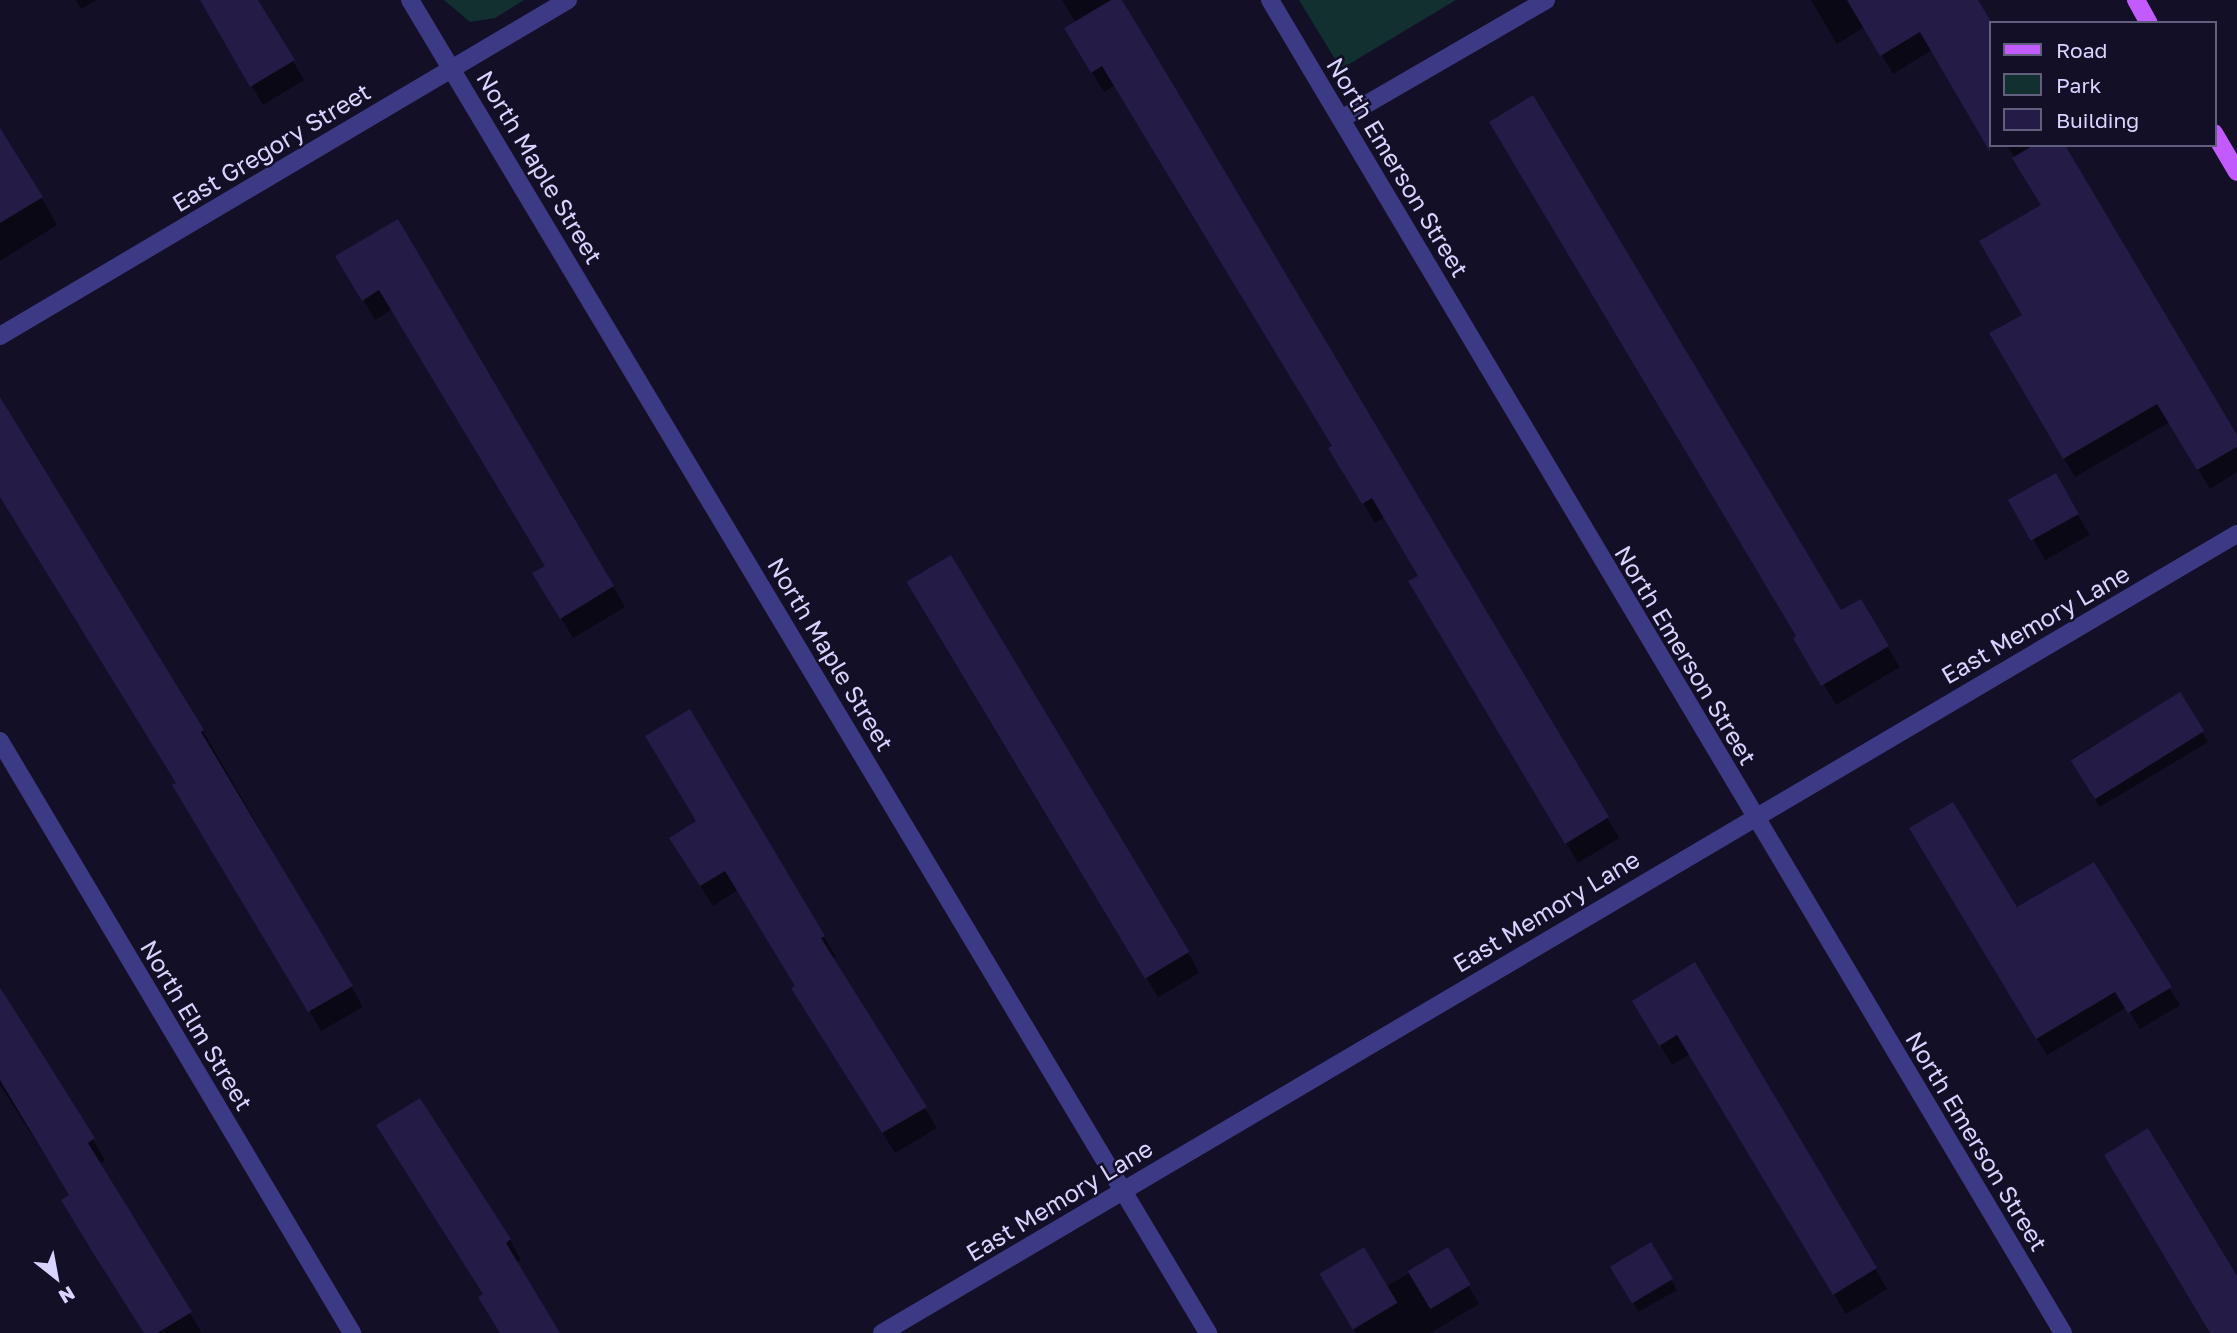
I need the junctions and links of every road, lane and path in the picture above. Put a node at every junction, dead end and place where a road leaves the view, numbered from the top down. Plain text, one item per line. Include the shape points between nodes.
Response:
1 (410, 0) edge
2 (568, 0) edge
3 (1270, 0) edge
4 (1546, 0) edge
5 (2136, 0) edge
6 (2148, 21) edge
7 (452, 68) junction
8 (1341, 119) junction
9 (2216, 136) edge
10 (2237, 172) edge
11 (0, 336) edge
12 (2237, 534) edge
13 (0, 741) edge
14 (1753, 816) junction
15 (1124, 1191) junction
16 (352, 1333) edge
17 (882, 1333) edge
18 (1208, 1333) edge
19 (2063, 1333) edge

1 - 7 street, North Maple Street
2 - 7 street, East Gregory Street
3 - 8 street, North Emerson Street
4 - 8 street
5 - 6 main road
7 - 11 street, East Gregory Street
7 - 15 street, North Maple Street
8 - 14 street, North Emerson Street
9 - 10 main road
12 - 14 street, East Memory Lane
13 - 16 street, North Elm Street
14 - 15 street, East Memory Lane
14 - 19 street, North Emerson Street
15 - 17 street, East Memory Lane
15 - 18 street, North Maple Street

